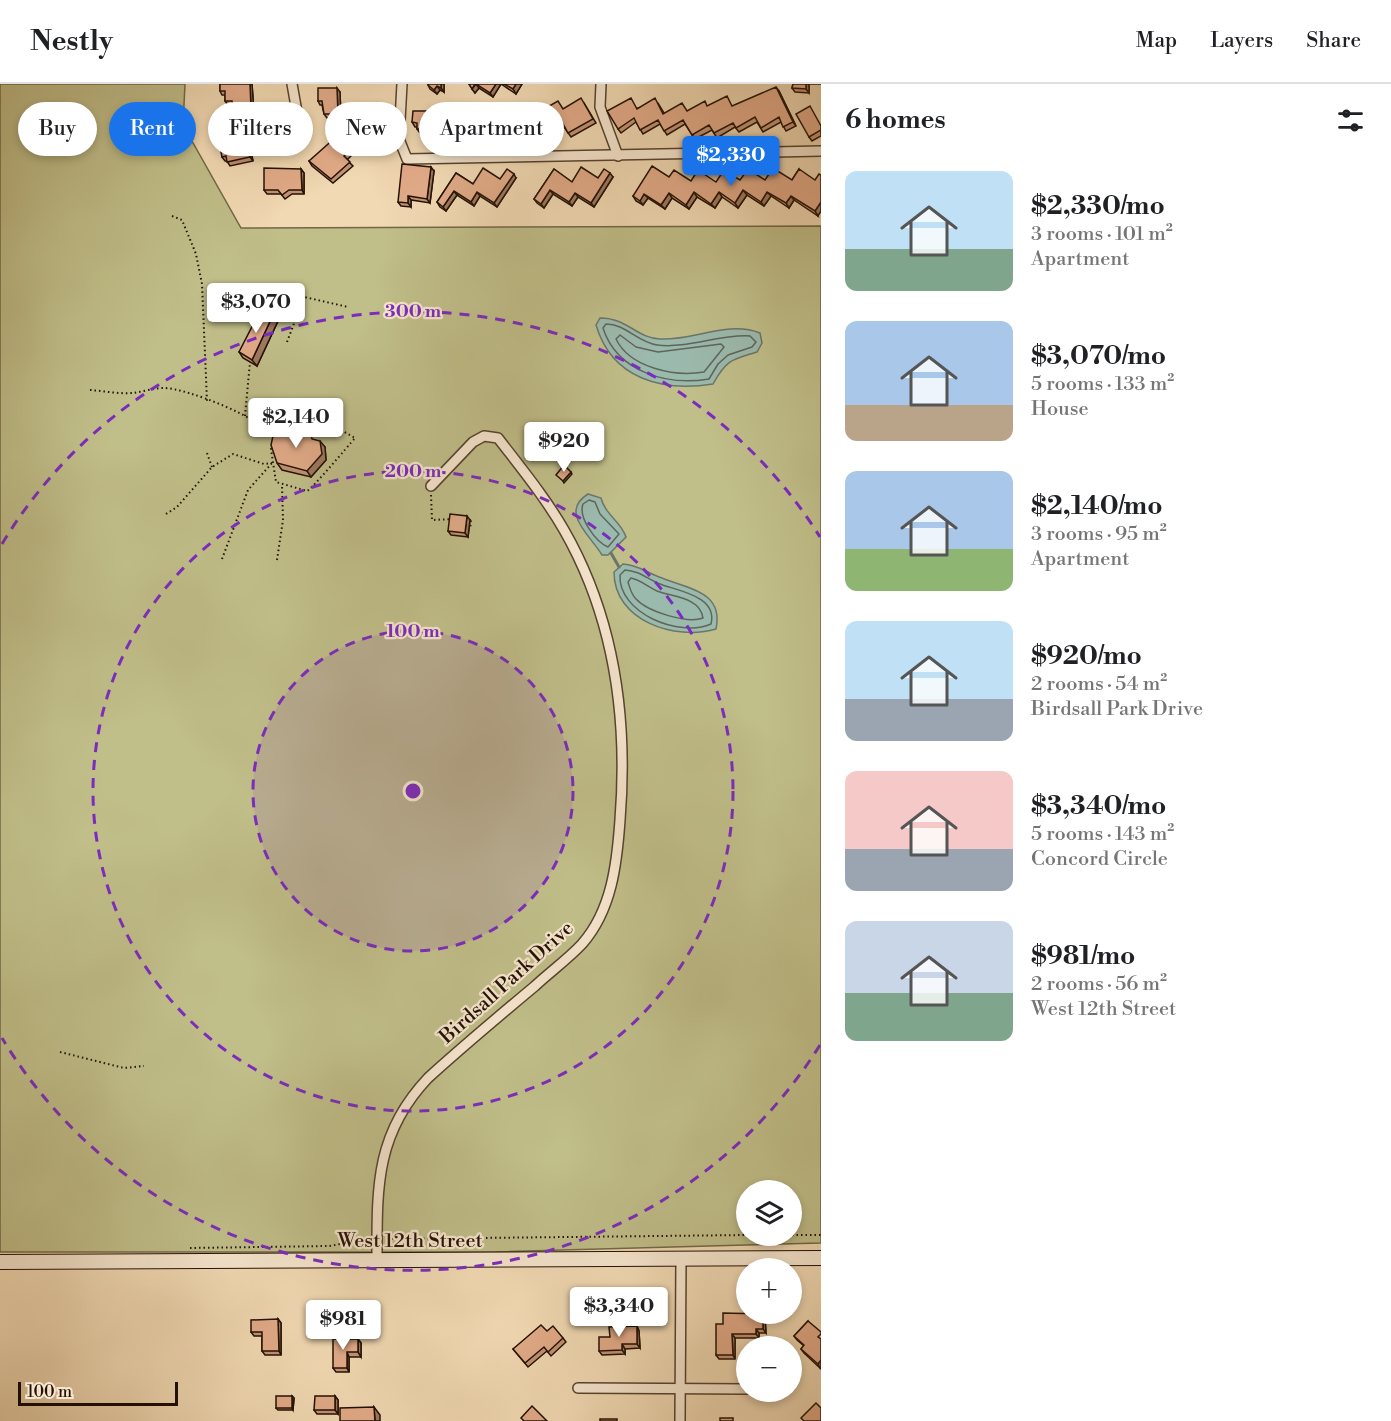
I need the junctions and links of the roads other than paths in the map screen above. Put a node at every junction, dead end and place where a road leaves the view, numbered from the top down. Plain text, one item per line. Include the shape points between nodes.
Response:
1 (292, 84) edge
2 (402, 84) edge
3 (601, 84) edge
4 (295, 102) edge
5 (821, 151) edge
6 (618, 156) junction
7 (430, 486) road end
8 (821, 1258) edge
9 (681, 1259) junction
10 (377, 1261) junction
11 (0, 1262) edge
12 (578, 1388) dead end
13 (679, 1389) junction
14 (736, 1389) edge
15 (680, 1421) edge

1 - 4 street
2 - 6 street via 399,139 407,159
3 - 6 street via 600,107
5 - 6 street
7 - 10 street, Birdsall Park Drive via 473,442 484,435 498,438 564,531 585,573 613,654 623,735 621,811 613,881 601,913 583,943 428,1078 397,1121 379,1174
8 - 9 main road, West 12th Street
9 - 10 main road, West 12th Street
9 - 13 street
10 - 11 main road, West 12th Street
12 - 13 street
13 - 14 street
13 - 15 street

